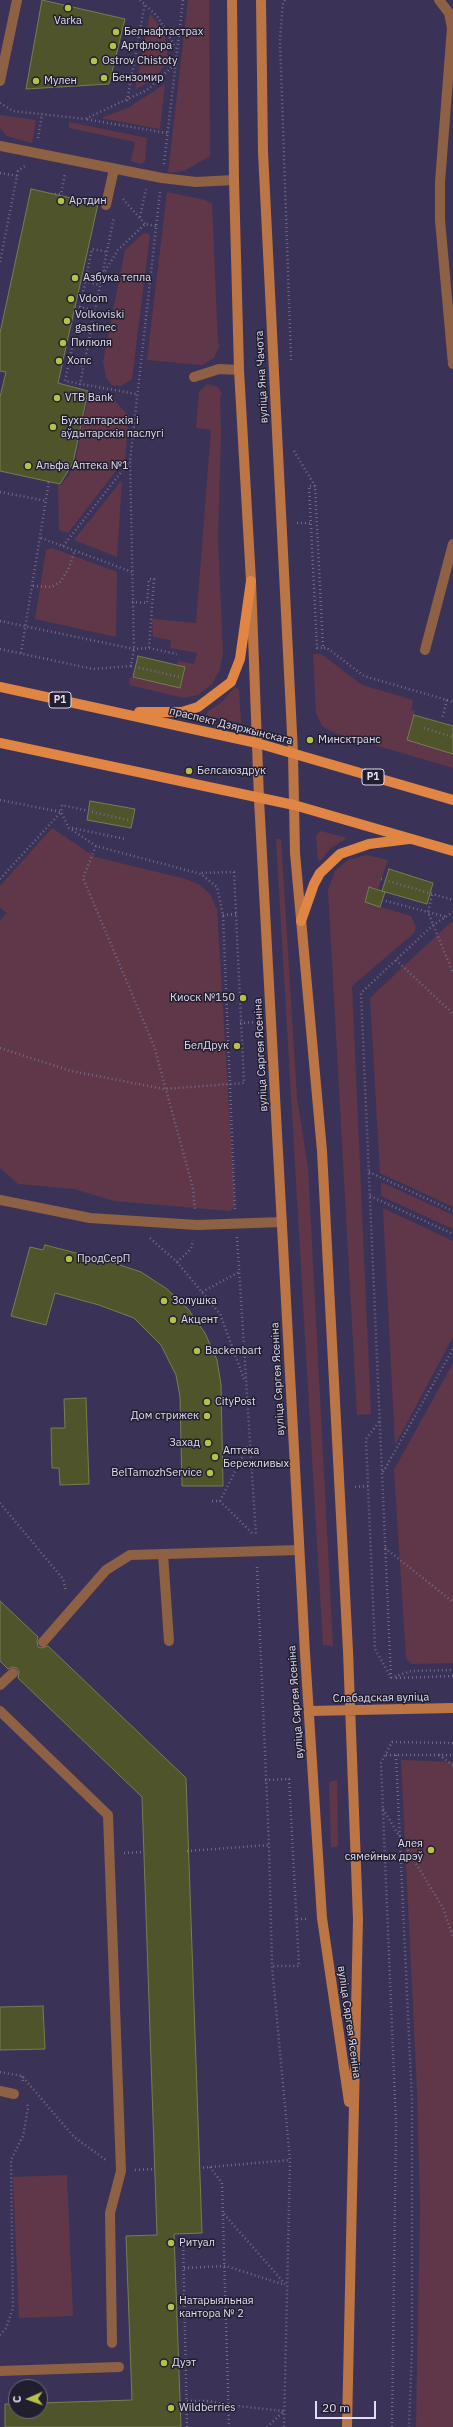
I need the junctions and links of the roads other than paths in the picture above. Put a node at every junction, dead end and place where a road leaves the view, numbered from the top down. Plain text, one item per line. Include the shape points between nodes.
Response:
1 (17, 0) edge
2 (232, 0) edge
3 (261, 0) edge
4 (439, 0) edge
5 (0, 81) edge
6 (1, 149) edge
7 (114, 169) junction
8 (234, 180) junction
9 (106, 205) dead end
10 (453, 364) edge
11 (239, 370) junction
12 (194, 378) dead end
13 (453, 544) edge
14 (251, 582) junction
15 (425, 650) dead end
16 (0, 687) edge
17 (121, 712) junction
18 (0, 743) edge
19 (256, 743) junction
20 (293, 753) junction
21 (259, 799) junction
22 (453, 800) edge
23 (294, 805) junction
24 (415, 839) junction
25 (453, 851) edge
26 (301, 921) junction
27 (0, 1200) edge
28 (282, 1222) junction
29 (299, 1550) junction
30 (163, 1554) junction
31 (169, 1641) dead end
32 (43, 1642) dead end
33 (12, 1673) dead end
34 (0, 1685) edge
35 (453, 1708) edge
36 (0, 1711) edge
37 (309, 1711) junction
38 (349, 1711) junction
39 (0, 2091) edge
40 (14, 2094) dead end
41 (353, 2131) junction
42 (112, 2343) dead end
43 (119, 2366) dead end
44 (0, 2371) edge
45 (347, 2427) edge

1 - 5 lane
2 - 8 main road, вуліца Яна Чачота
3 - 20 main road, вуліца Яна Чачота via 263,160
4 - 10 lane via 449,13 452,28 440,182 440,220
6 - 7 lane
7 - 8 lane via 196,182
7 - 9 lane via 114,192
8 - 11 main road, вуліца Яна Чачота
11 - 12 lane via 219,369
11 - 14 main road, вуліца Яна Чачота
13 - 15 lane
14 - 17 main road via 240,660 230,682 198,707 182,712
14 - 19 main road, вуліца Яна Чачота
16 - 17 main road, праспект Дзяржынскага / Р1
17 - 19 main road, праспект Дзяржынскага / Р1
18 - 21 main road
19 - 20 main road, праспект Дзяржынскага / Р1
19 - 21 main road, вуліца Сяргея Ясеніна
20 - 22 main road, праспект Дзяржынскага / Р1
20 - 23 main road, вуліца Сяргея Ясеніна
21 - 23 main road
21 - 28 main road, вуліца Сяргея Ясеніна
23 - 24 main road
23 - 26 main road, вуліца Сяргея Ясеніна
24 - 25 main road
24 - 26 main road via 369,844 340,854 317,879
26 - 38 main road, вуліца Сяргея Ясеніна via 322,1151
27 - 28 lane via 90,1218 197,1225
28 - 29 main road, вуліца Сяргея Ясеніна
29 - 30 lane
29 - 37 main road, вуліца Сяргея Ясеніна
30 - 31 lane
30 - 32 lane via 130,1555 106,1570
33 - 34 lane
35 - 38 main road, Слабадская вуліца
36 - 42 lane via 108,1815 121,2171 110,2213
37 - 38 main road, Слабадская вуліца
37 - 41 main road, вуліца Сяргея Ясеніна via 322,1918
38 - 41 main road, вуліца Сяргея Ясеніна via 358,1919
39 - 40 lane
41 - 45 main road, вуліца Сяргея Ясеніна
43 - 44 lane

